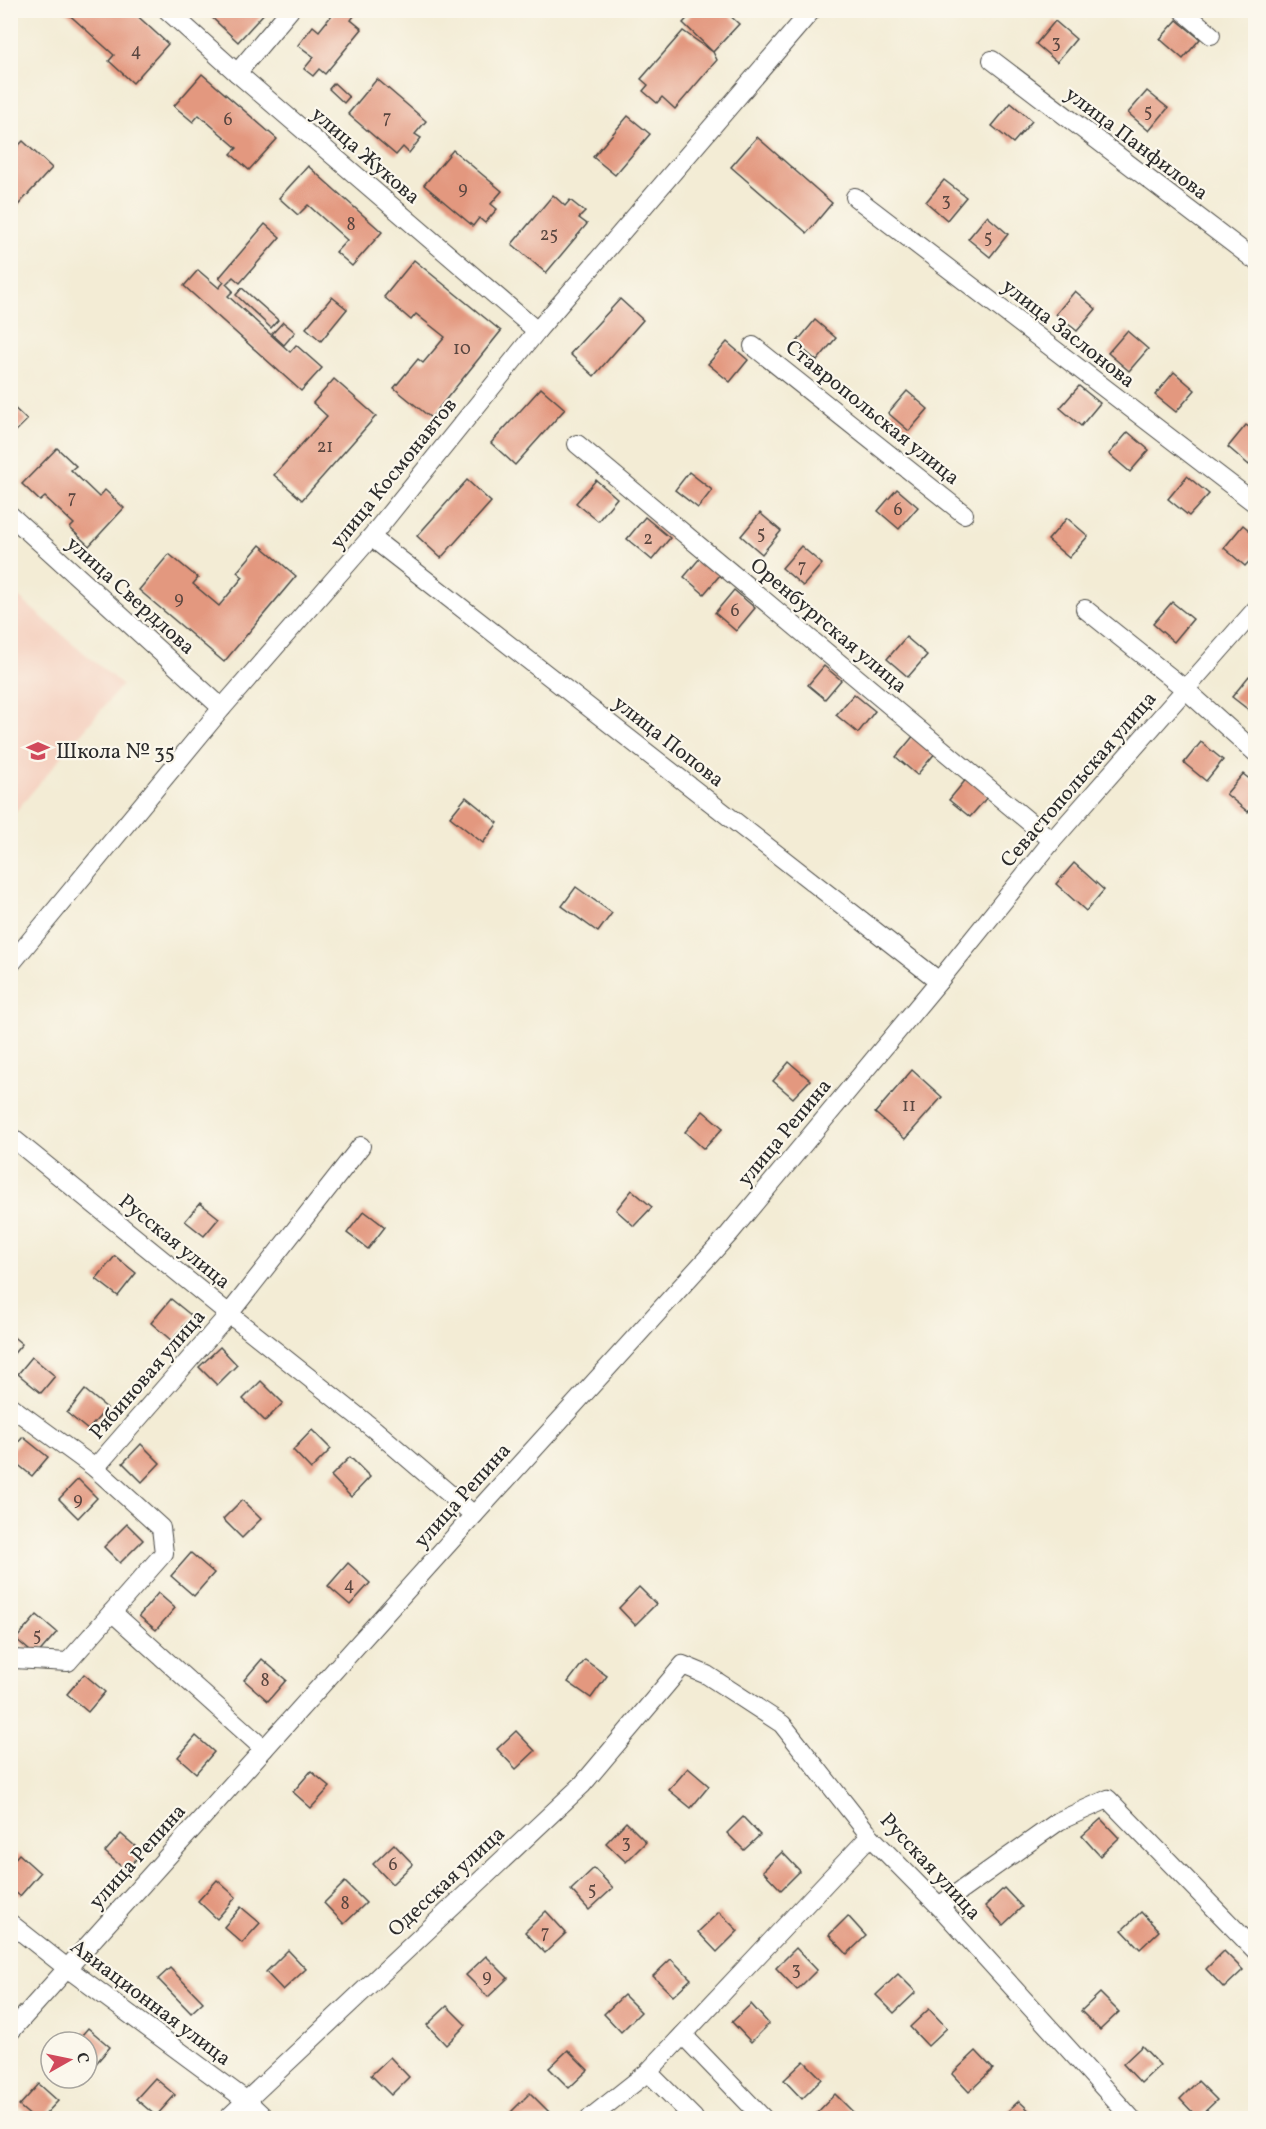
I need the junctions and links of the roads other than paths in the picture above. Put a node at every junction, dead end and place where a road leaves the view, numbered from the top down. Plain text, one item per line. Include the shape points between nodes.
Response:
1 (167, 10) edge
2 (290, 10) edge
3 (812, 10) edge
4 (1182, 10) edge
5 (1211, 35) dead end
6 (992, 60) dead end
7 (237, 73) junction
8 (855, 197) dead end
9 (1256, 261) edge
10 (537, 331) junction
11 (753, 346) dead end
12 (577, 444) dead end
13 (1256, 504) edge
14 (964, 514) dead end
15 (10, 515) edge
16 (372, 537) junction
17 (1084, 609) dead end
18 (1256, 609) edge
19 (1185, 689) junction
20 (222, 708) junction
21 (1256, 753) edge
22 (1052, 841) junction
23 (10, 965) edge
24 (939, 981) junction
25 (10, 1136) edge
26 (361, 1146) dead end
27 (229, 1314) junction
28 (10, 1406) edge
29 (95, 1468) junction
30 (474, 1515) junction
31 (112, 1612) junction
32 (10, 1656) edge
33 (683, 1665) joint
34 (264, 1749) junction
35 (870, 1836) junction
36 (939, 1906) junction
37 (10, 1923) edge
38 (1256, 1951) edge
39 (67, 1968) junction
40 (10, 2031) edge
41 (683, 2035) junction
42 (648, 2072) junction
43 (247, 2101) junction
44 (228, 2118) edge
45 (265, 2118) edge
46 (590, 2118) edge
47 (694, 2118) edge
48 (763, 2118) edge
49 (1131, 2118) edge

1 - 7 street, улица Жукова
2 - 7 street
3 - 10 street, улица Космонавтов
4 - 5 street
6 - 9 street, улица Панфилова
7 - 10 street, улица Жукова
8 - 13 street, улица Заслонова
10 - 16 street, улица Космонавтов
11 - 14 street, Ставропольская улица
12 - 22 street, Оренбургская улица
15 - 20 street, улица Свердлова
16 - 20 street, улица Космонавтов
16 - 24 street, улица Попова
17 - 19 street
18 - 19 street, Севастопольская улица
19 - 21 street
19 - 22 street, Севастопольская улица
20 - 23 street, улица Космонавтов
22 - 24 street, Севастопольская улица
24 - 30 street, улица Репина via 729,1234
25 - 27 street, Русская улица
26 - 27 street, Русская улица
27 - 29 street, Рябиновая улица
27 - 30 street
28 - 29 street
29 - 31 street, Рябиновая улица via 161,1528 164,1553
30 - 34 street, улица Репина
31 - 32 street, Рябиновая улица via 68,1662
31 - 34 street
33 - 35 street, Русская улица via 707,1675 783,1724
33 - 43 street, Одесская улица via 582,1785
34 - 39 street, улица Репина
35 - 36 street, Русская улица
35 - 41 street
36 - 38 street via 1059,1821 1108,1799
36 - 49 street, Русская улица
37 - 39 street, Авиационная улица
39 - 40 street, улица Репина
39 - 43 street, Авиационная улица
41 - 42 street
41 - 48 street
42 - 46 street
42 - 47 street
43 - 44 street, Одесская улица
43 - 45 street, Авиационная улица

